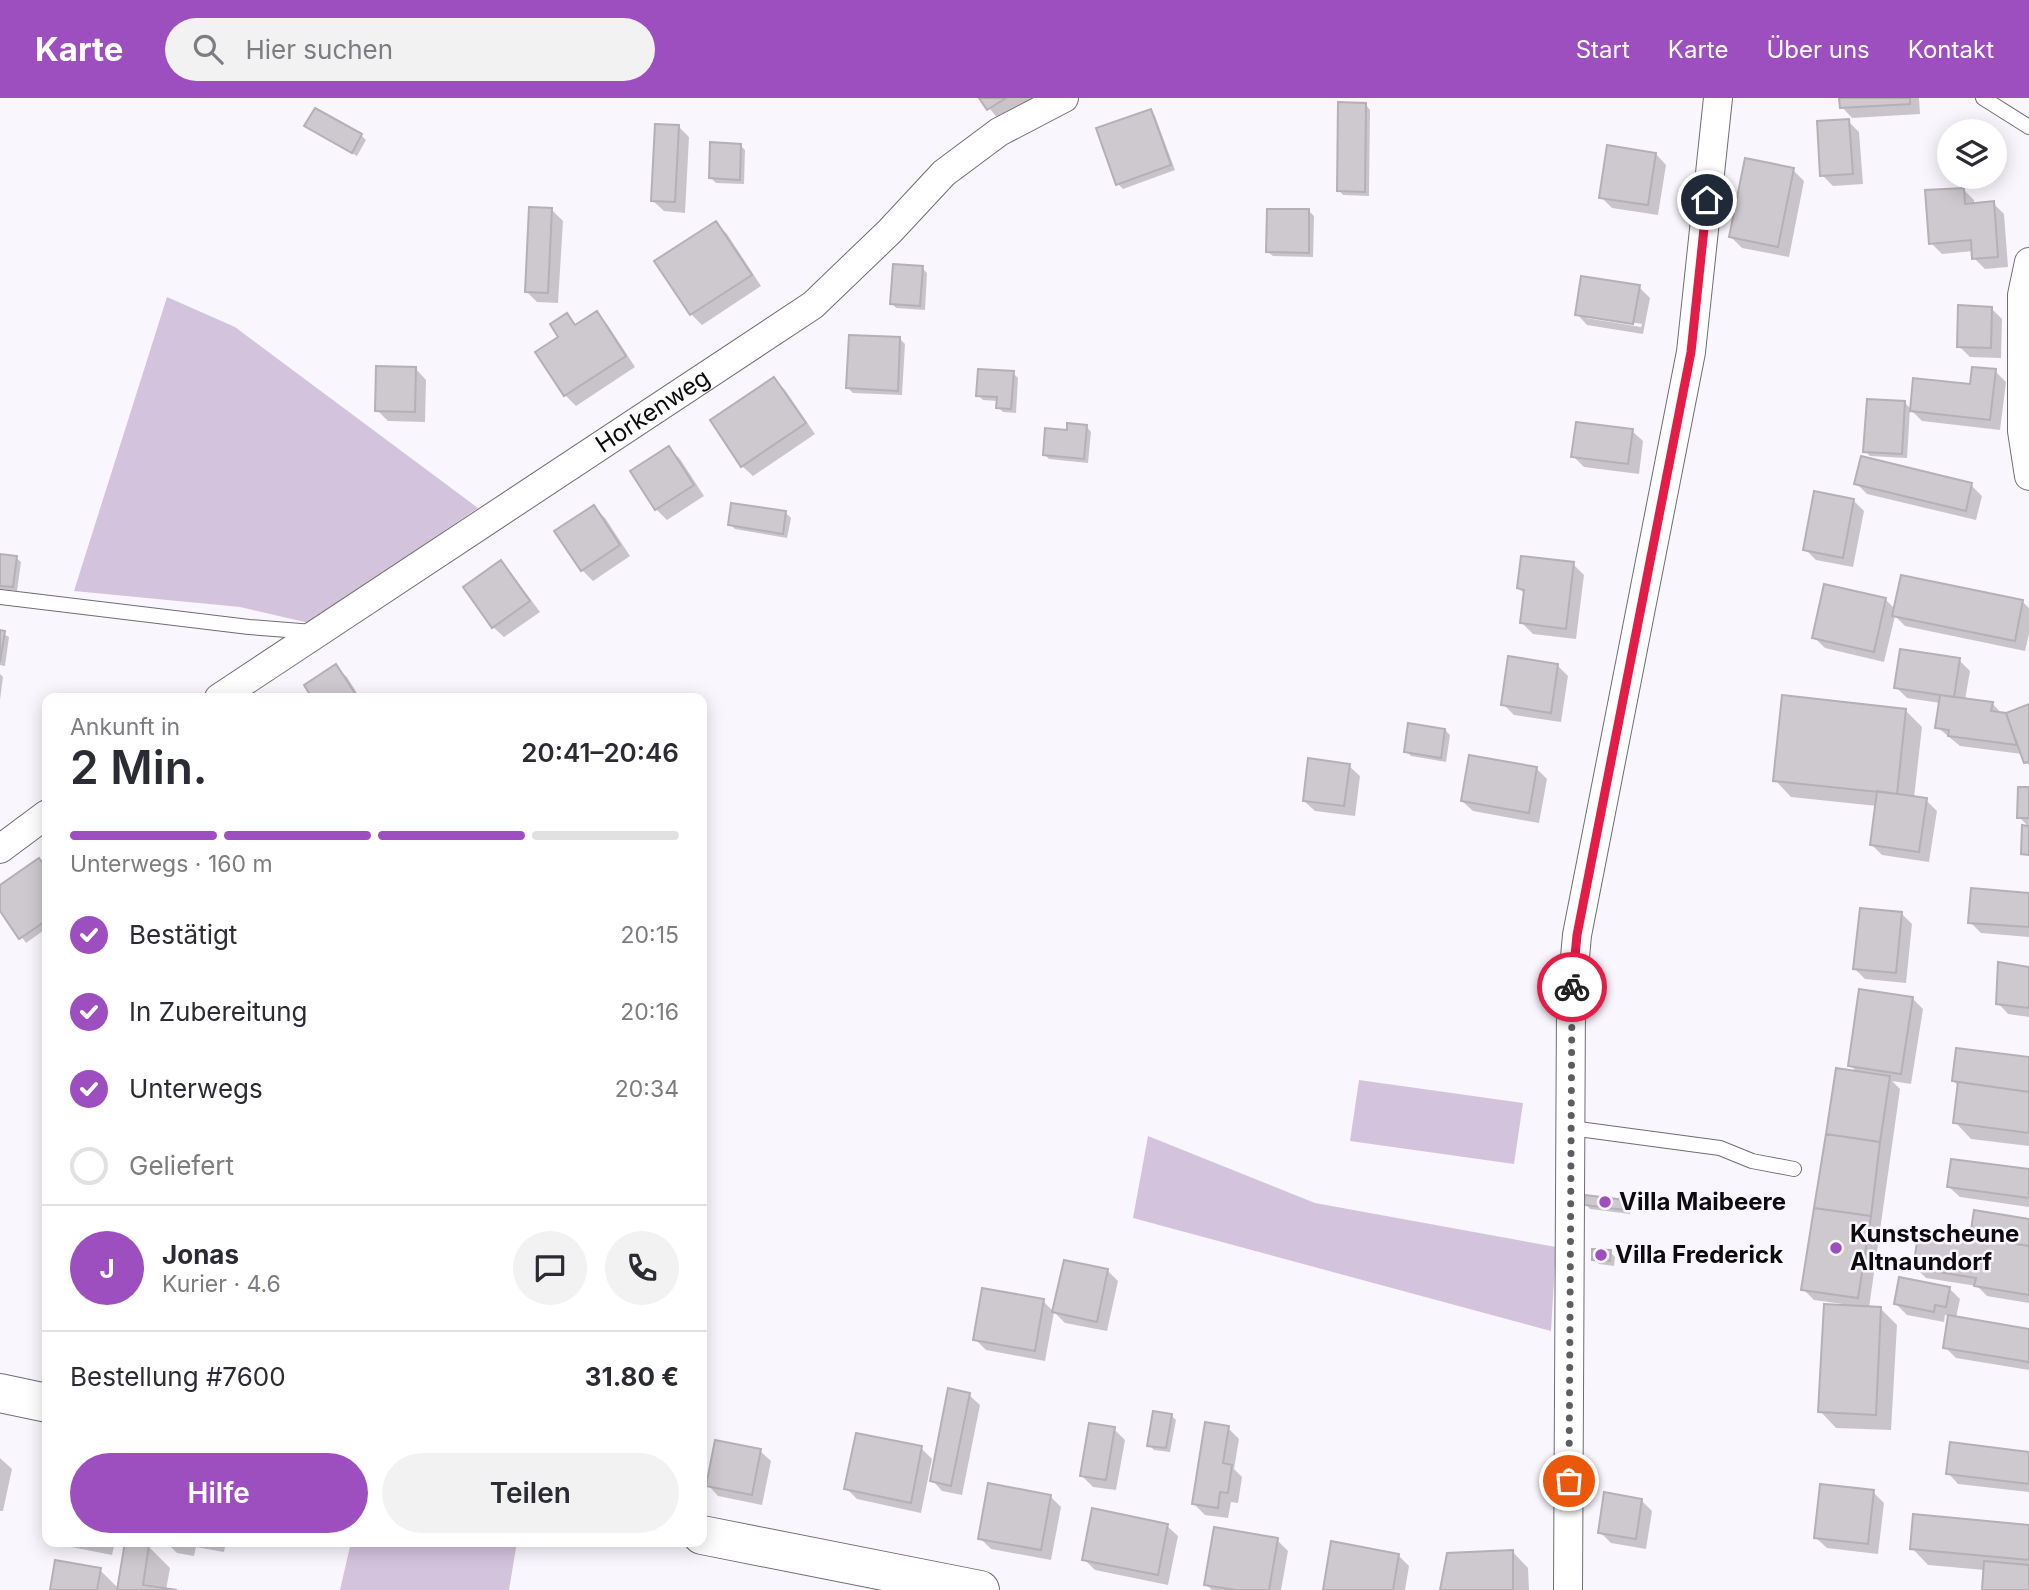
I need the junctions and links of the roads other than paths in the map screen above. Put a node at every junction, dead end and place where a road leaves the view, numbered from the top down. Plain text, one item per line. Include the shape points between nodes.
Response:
1 (1064, 98) edge
2 (1718, 98) edge
3 (1983, 98) edge
4 (2029, 127) edge
5 (2028, 272) edge
6 (2029, 476) edge
7 (0, 597) edge
8 (322, 632) junction
9 (227, 693) edge
10 (42, 818) edge
11 (0, 849) edge
12 (1571, 1128) junction
13 (1794, 1169) dead end
14 (0, 1393) edge
15 (42, 1402) edge
16 (707, 1536) edge
17 (980, 1590) edge
18 (1569, 1590) edge

1 - 8 street, Horkenweg via 999,132 944,173 813,305
2 - 12 street via 1691,352 1577,935 1571,1002
3 - 4 lane
5 - 6 street via 2022,295 2022,431
7 - 8 lane
8 - 9 street, Horkenweg
10 - 11 street
12 - 13 lane via 1720,1148 1752,1161
12 - 18 street
14 - 15 street
16 - 17 street

